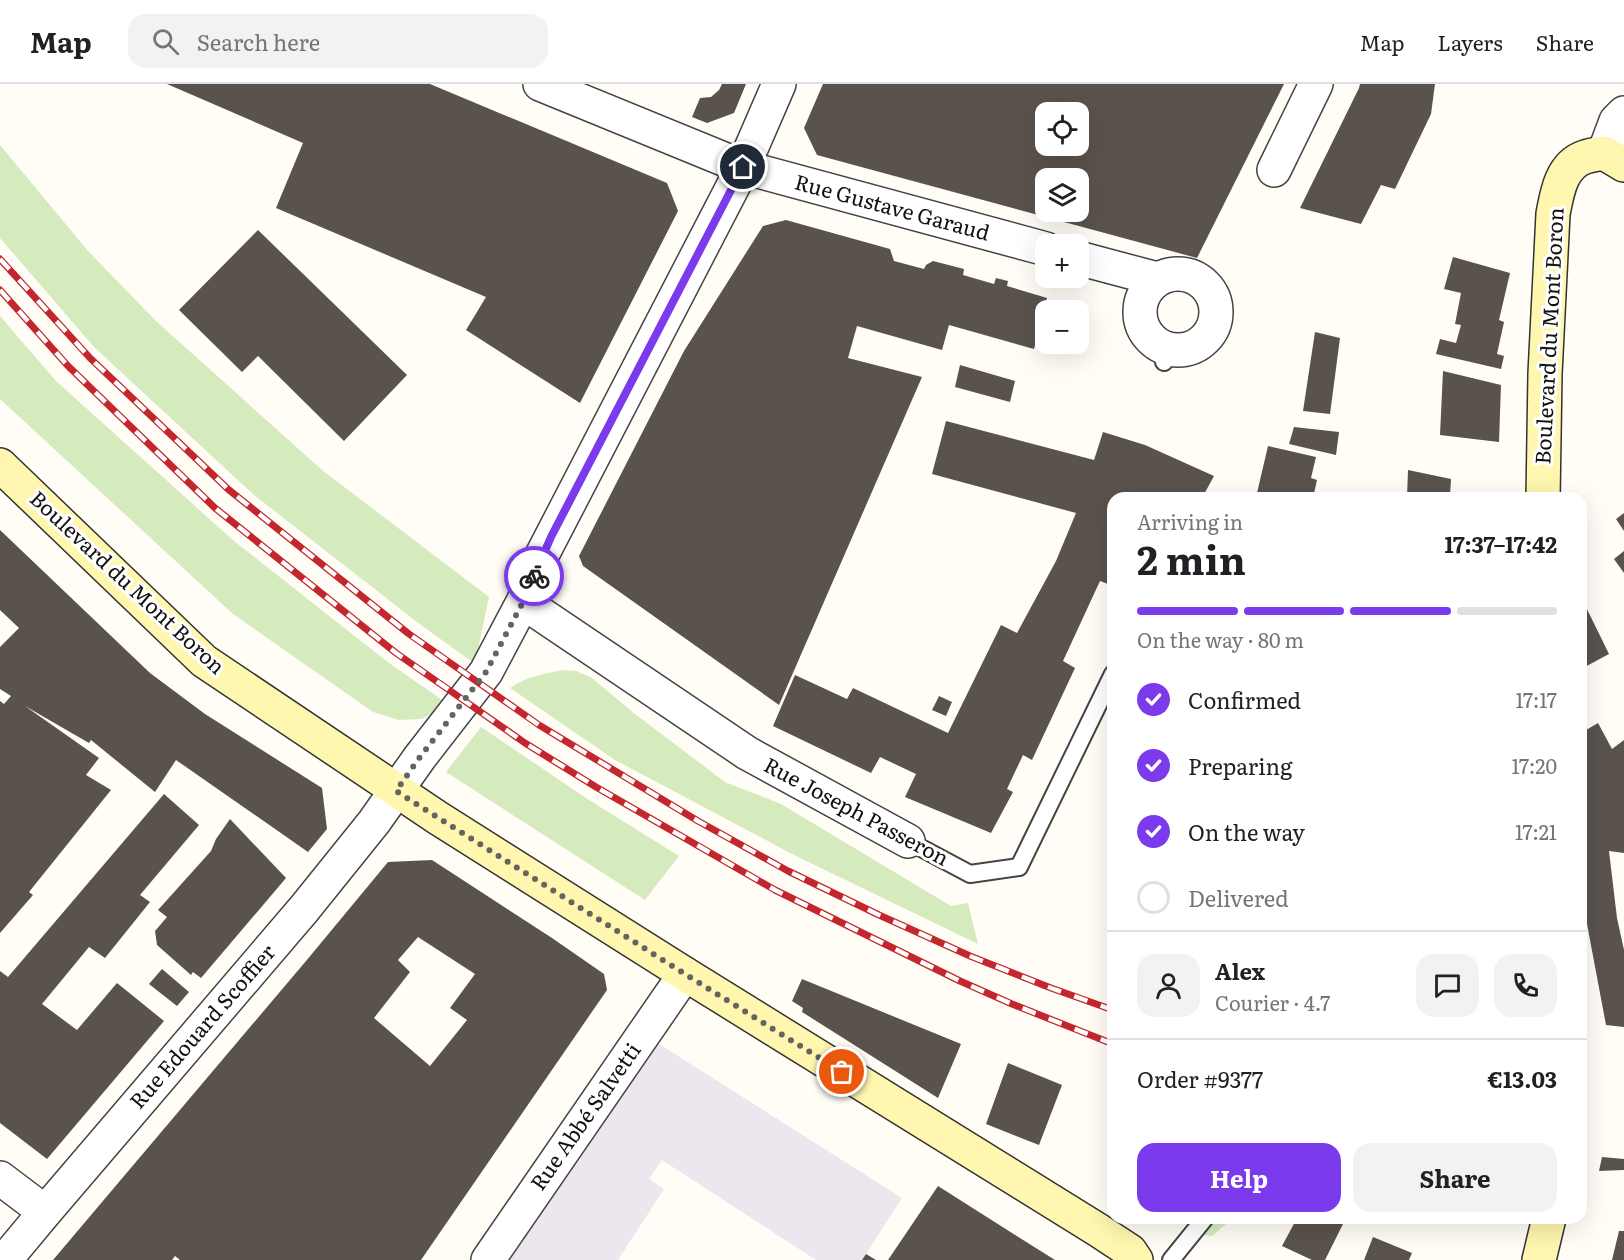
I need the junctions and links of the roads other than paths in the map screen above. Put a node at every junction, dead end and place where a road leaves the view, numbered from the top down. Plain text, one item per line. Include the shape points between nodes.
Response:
1 (540, 84) edge
2 (779, 84) edge
3 (1316, 84) edge
4 (1624, 113) edge
5 (1614, 159) edge
6 (743, 167) junction
7 (1274, 170) dead end
8 (1035, 246) edge
9 (1089, 261) edge
10 (1157, 279) junction
11 (0, 465) edge
12 (1543, 492) edge
13 (523, 602) junction
14 (1107, 686) edge
15 (396, 791) junction
16 (908, 841) joint
17 (685, 974) junction
18 (0, 1179) edge
19 (45, 1212) junction
20 (1199, 1224) edge
21 (1548, 1224) edge
22 (5, 1260) edge
23 (488, 1260) edge
24 (1136, 1260) edge
25 (1171, 1260) edge
26 (1539, 1260) edge

1 - 6 street, Rue Gustave Garaud
2 - 6 street, Rue Edouard Scoffier
3 - 7 street
4 - 5 street via 1616,122
5 - 12 street, Boulevard du Mont Boron via 1583,157 1568,168 1557,190 1545,374
6 - 8 street, Rue Gustave Garaud
6 - 13 street, Rue Edouard Scoffier via 541,557
9 - 10 street
10 - 10 street via 1141,299 1139,312 1148,336 1165,355 1197,345 1214,325 1216,313 1209,291 1202,282 1179,273
11 - 15 street, Boulevard du Mont Boron via 204,661
13 - 15 street, Rue Edouard Scoffier via 486,672
13 - 16 street, Rue Joseph Passeron via 747,753
14 - 16 lane, Rue Joseph Passeron via 1019,867 970,874
15 - 17 street, Boulevard du Mont Boron
15 - 19 street, Rue Edouard Scoffier via 304,909
17 - 23 street, Rue Abbé Salvetti
17 - 24 street, Boulevard du Mont Boron via 1098,1230 1130,1251
18 - 19 street
19 - 22 street, Rue Edouard Scoffier
20 - 25 lane
21 - 26 street

